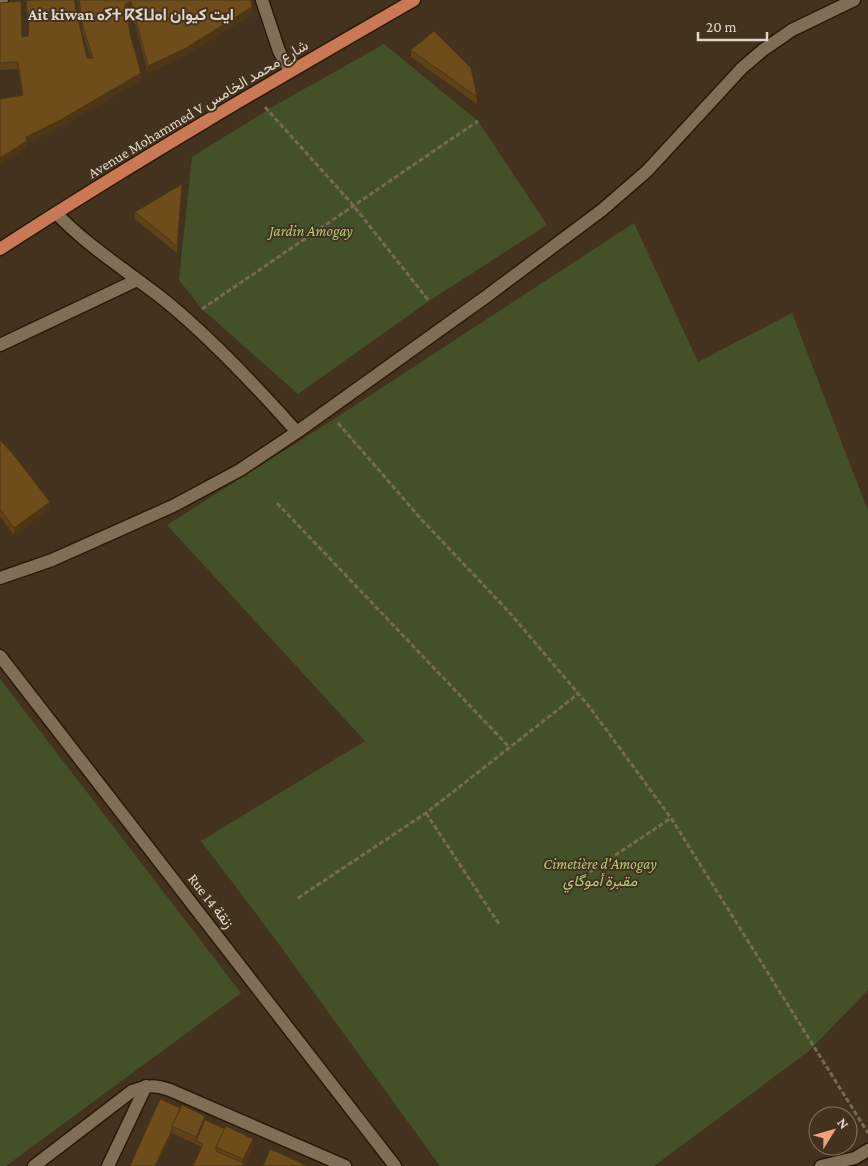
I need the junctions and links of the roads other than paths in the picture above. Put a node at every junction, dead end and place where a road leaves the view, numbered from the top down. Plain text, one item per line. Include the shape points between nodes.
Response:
1 (262, 0) edge
2 (414, 0) edge
3 (854, 0) edge
4 (290, 71) junction
5 (56, 213) junction
6 (0, 249) edge
7 (137, 280) junction
8 (0, 345) edge
9 (297, 432) junction
10 (0, 578) edge
11 (0, 656) edge
12 (146, 1086) junction
13 (868, 1150) edge
14 (862, 1158) edge
15 (34, 1166) edge
16 (108, 1166) edge
17 (345, 1166) edge
18 (395, 1166) edge
19 (821, 1166) edge

1 - 4 street via 279,51
2 - 4 main road, Avenue Mohammed V شارع محمد الخامس
3 - 9 street via 792,30 763,50 742,68 647,171 602,210
4 - 5 main road, Avenue Mohammed V شارع محمد الخامس
5 - 6 main road, Avenue Mohammed V شارع محمد الخامس
5 - 7 street
7 - 8 street
7 - 9 street via 210,341
9 - 10 street via 240,470 173,506 52,560
11 - 18 street, Rue 14 زنقة
12 - 15 street via 132,1091
12 - 16 street
12 - 17 street via 170,1090
13 - 14 street
14 - 19 street

